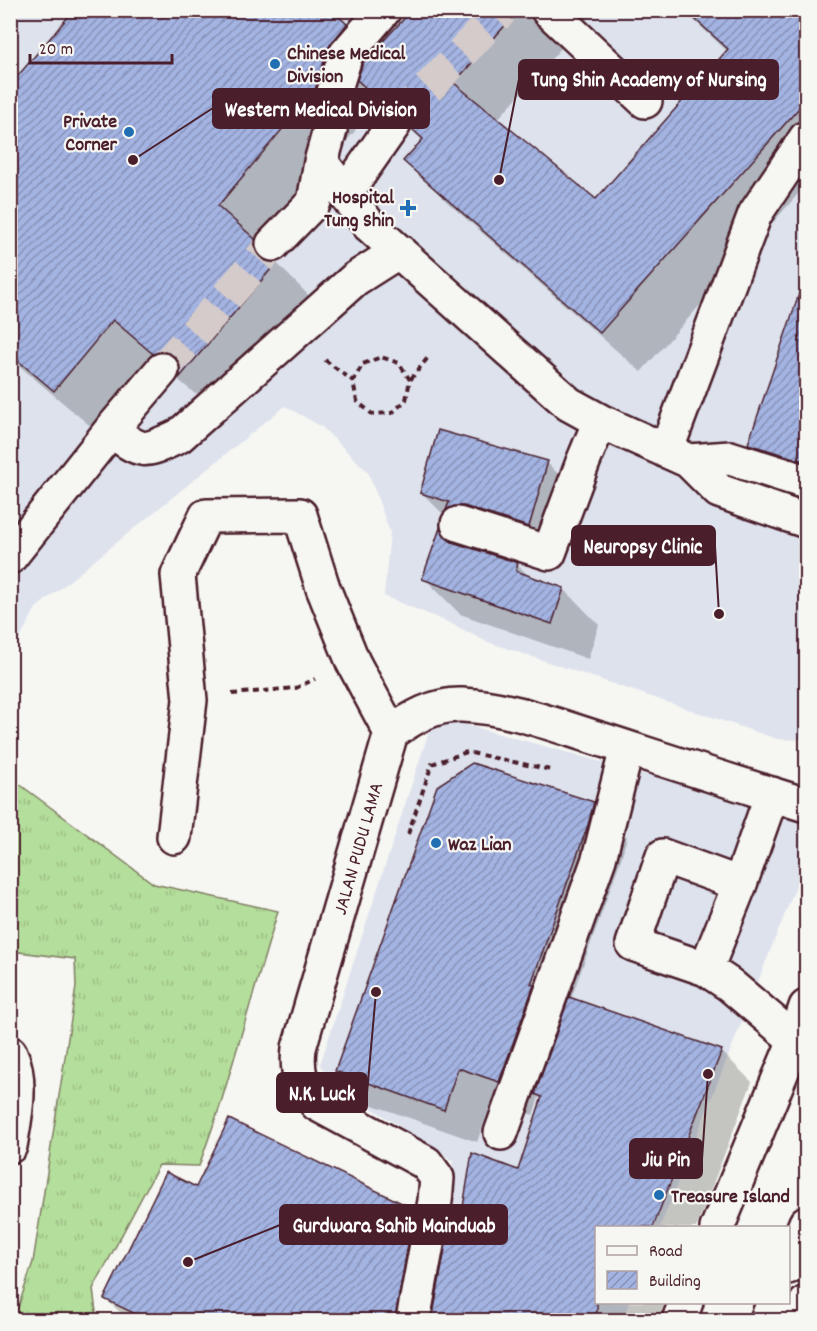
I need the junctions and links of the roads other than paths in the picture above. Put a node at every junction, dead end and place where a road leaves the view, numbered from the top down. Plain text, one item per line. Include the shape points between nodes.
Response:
1 (384, 10) edge
2 (549, 10) edge
3 (645, 100) dead end
4 (394, 124) tunnel mouth
5 (807, 138) edge
6 (321, 162) junction
7 (345, 194) junction
8 (273, 244) tunnel mouth
9 (399, 251) junction
10 (162, 369) tunnel mouth
11 (600, 421) junction
12 (111, 430) junction
13 (678, 456) junction
14 (807, 482) edge
15 (807, 522) edge
16 (458, 524) dead end
17 (10, 557) edge
18 (391, 734) junction
19 (627, 748) junction
20 (771, 795) junction
21 (807, 806) edge
22 (174, 837) dead end
23 (740, 884) junction
24 (706, 969) junction
25 (807, 1007) edge
26 (795, 1040) junction
27 (10, 1053) edge
28 (501, 1133) dead end
29 (10, 1146) edge
30 (807, 1223) edge
31 (717, 1226) edge
32 (790, 1265) edge
33 (807, 1303) edge
34 (685, 1304) edge
35 (773, 1304) edge
36 (413, 1320) edge
37 (679, 1320) edge
38 (767, 1320) edge
39 (800, 1320) edge

1 - 6 street via 346,54
2 - 3 street
4 - 7 street
5 - 13 street via 755,214
6 - 7 street
6 - 8 street via 315,202
7 - 9 street via 369,225
9 - 11 street via 569,404
9 - 12 street via 355,279 179,436 152,449 135,448
10 - 12 street
11 - 13 street
11 - 16 street via 549,553
12 - 17 street
13 - 14 street via 730,458
13 - 15 street via 719,491
18 - 19 street via 427,711 462,705 525,715
18 - 22 street via 349,651 323,588 300,515 206,516 178,574 190,700
18 - 36 street, JALAN PUDU LAMA via 299,1048 297,1068 305,1090 317,1104 426,1162 437,1178
19 - 20 street
19 - 28 street via 599,859
20 - 21 street
20 - 23 street
23 - 24 street
23 - 24 street via 663,856 633,945
24 - 26 street
25 - 26 street
26 - 31 street
27 - 29 street via 17,1102
30 - 32 street
33 - 39 street
34 - 37 street
35 - 38 street

